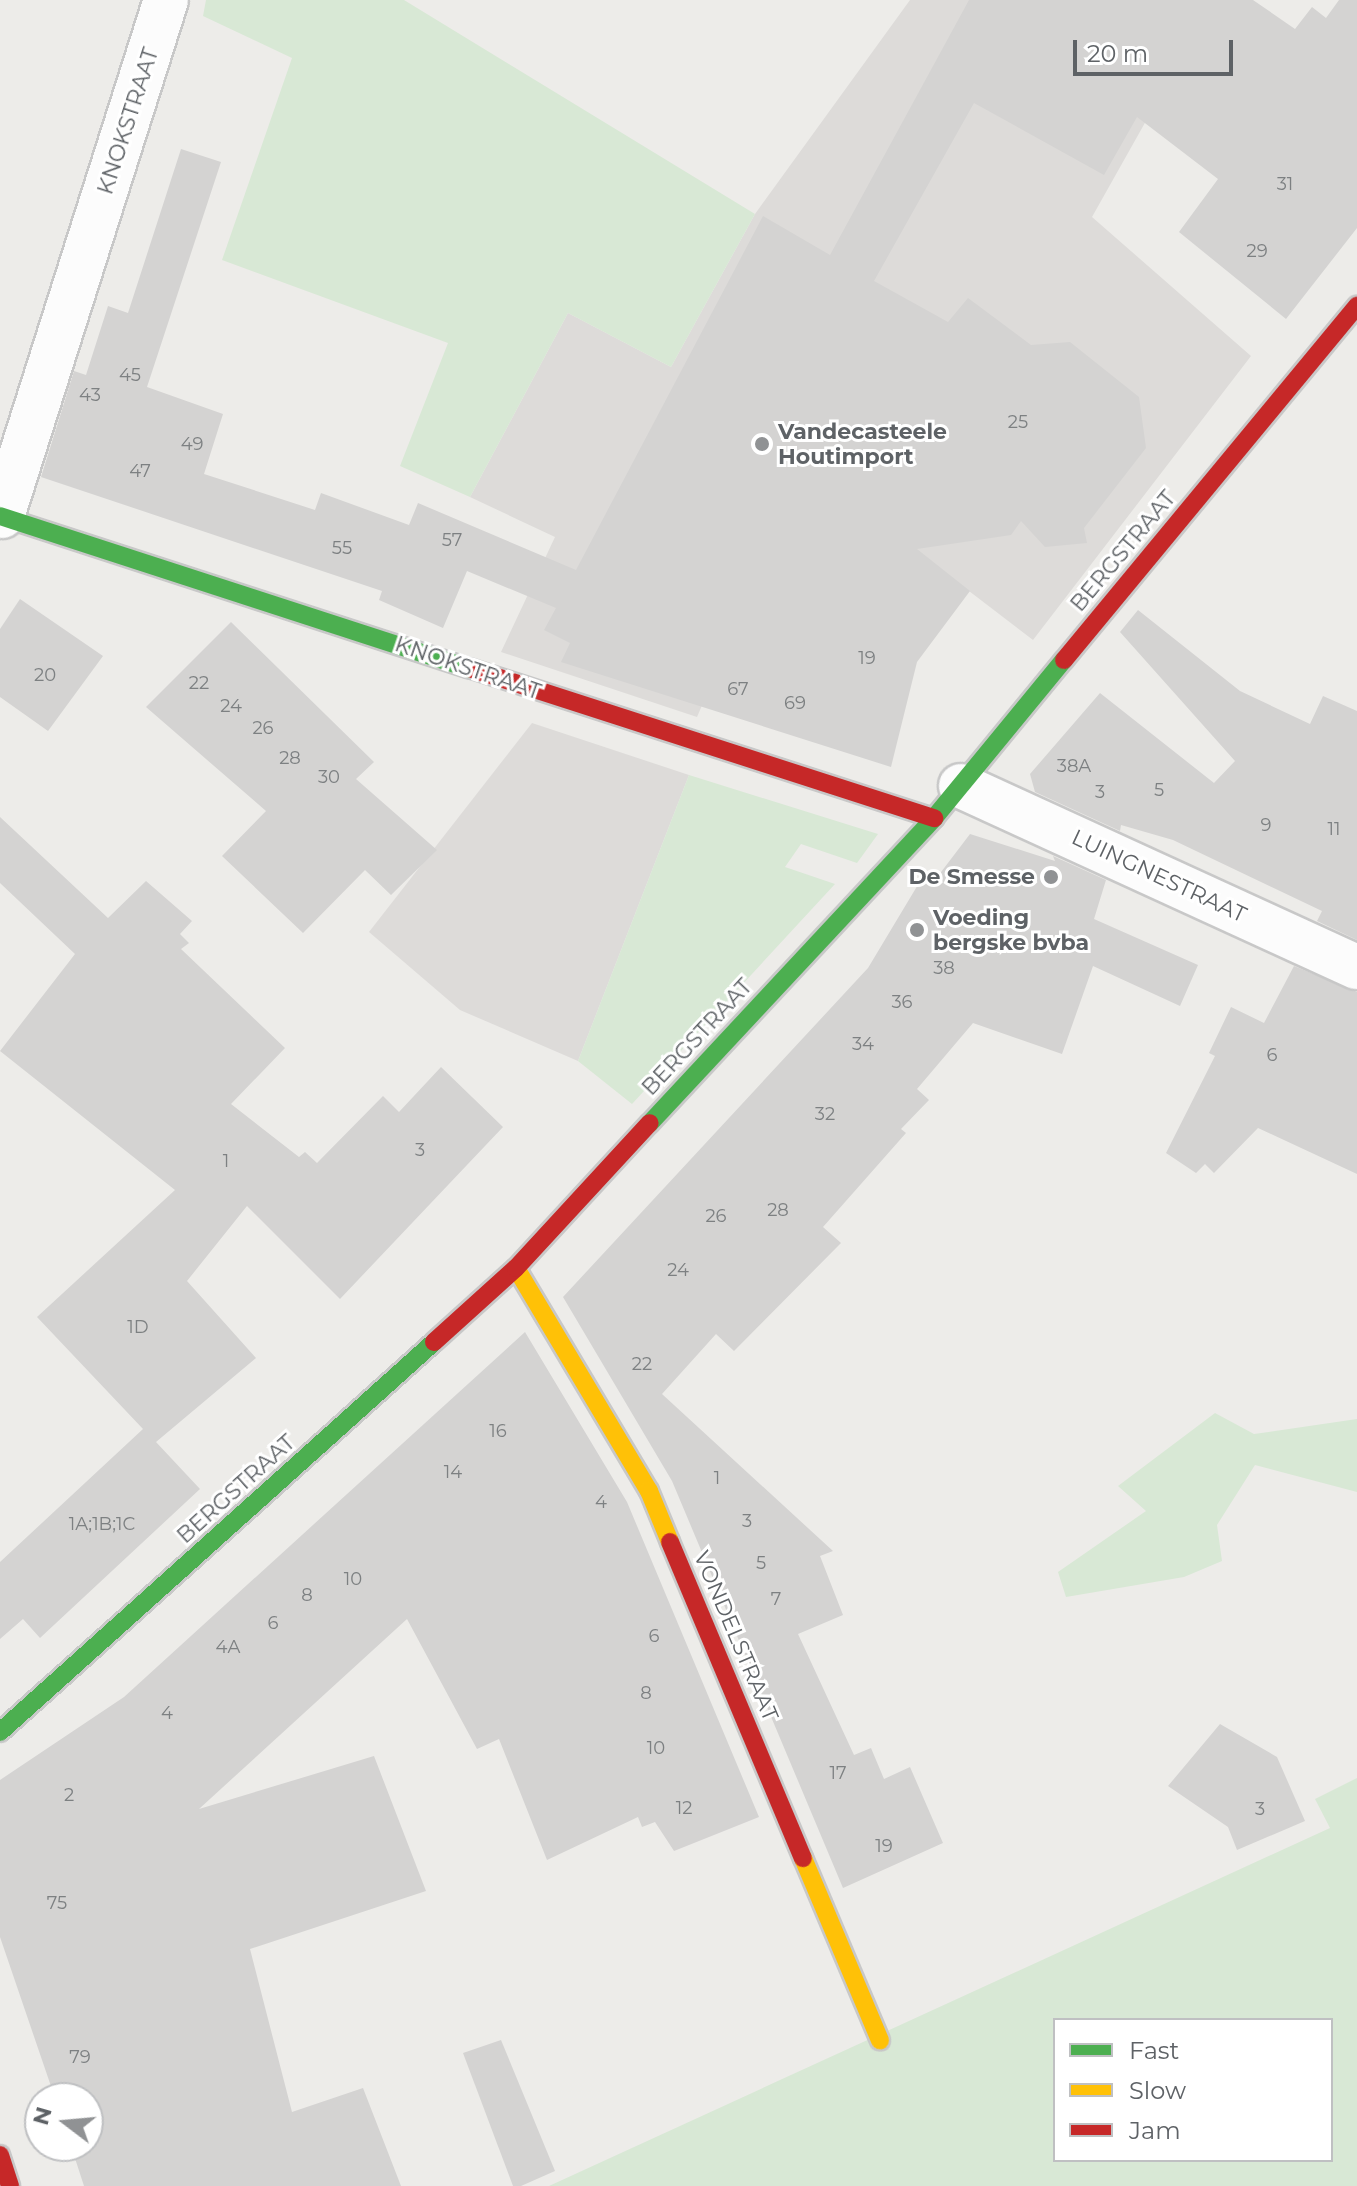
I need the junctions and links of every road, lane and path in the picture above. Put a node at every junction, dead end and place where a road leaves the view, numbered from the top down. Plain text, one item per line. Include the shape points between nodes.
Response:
1 (166, 0) edge
2 (1357, 306) edge
3 (1, 516) edge
4 (947, 802) junction
5 (1357, 967) edge
6 (516, 1268) junction
7 (0, 1732) edge
8 (880, 2040) dead end
9 (0, 2155) edge
10 (10, 2186) edge

1 - 3 street, KNOKSTRAAT
2 - 4 street, BERGSTRAAT
3 - 4 street, KNOKSTRAAT
4 - 5 street, LUINGNESTRAAT
4 - 6 street, BERGSTRAAT
6 - 7 street, BERGSTRAAT
6 - 8 street, VONDELSTRAAT via 649,1491
9 - 10 street

